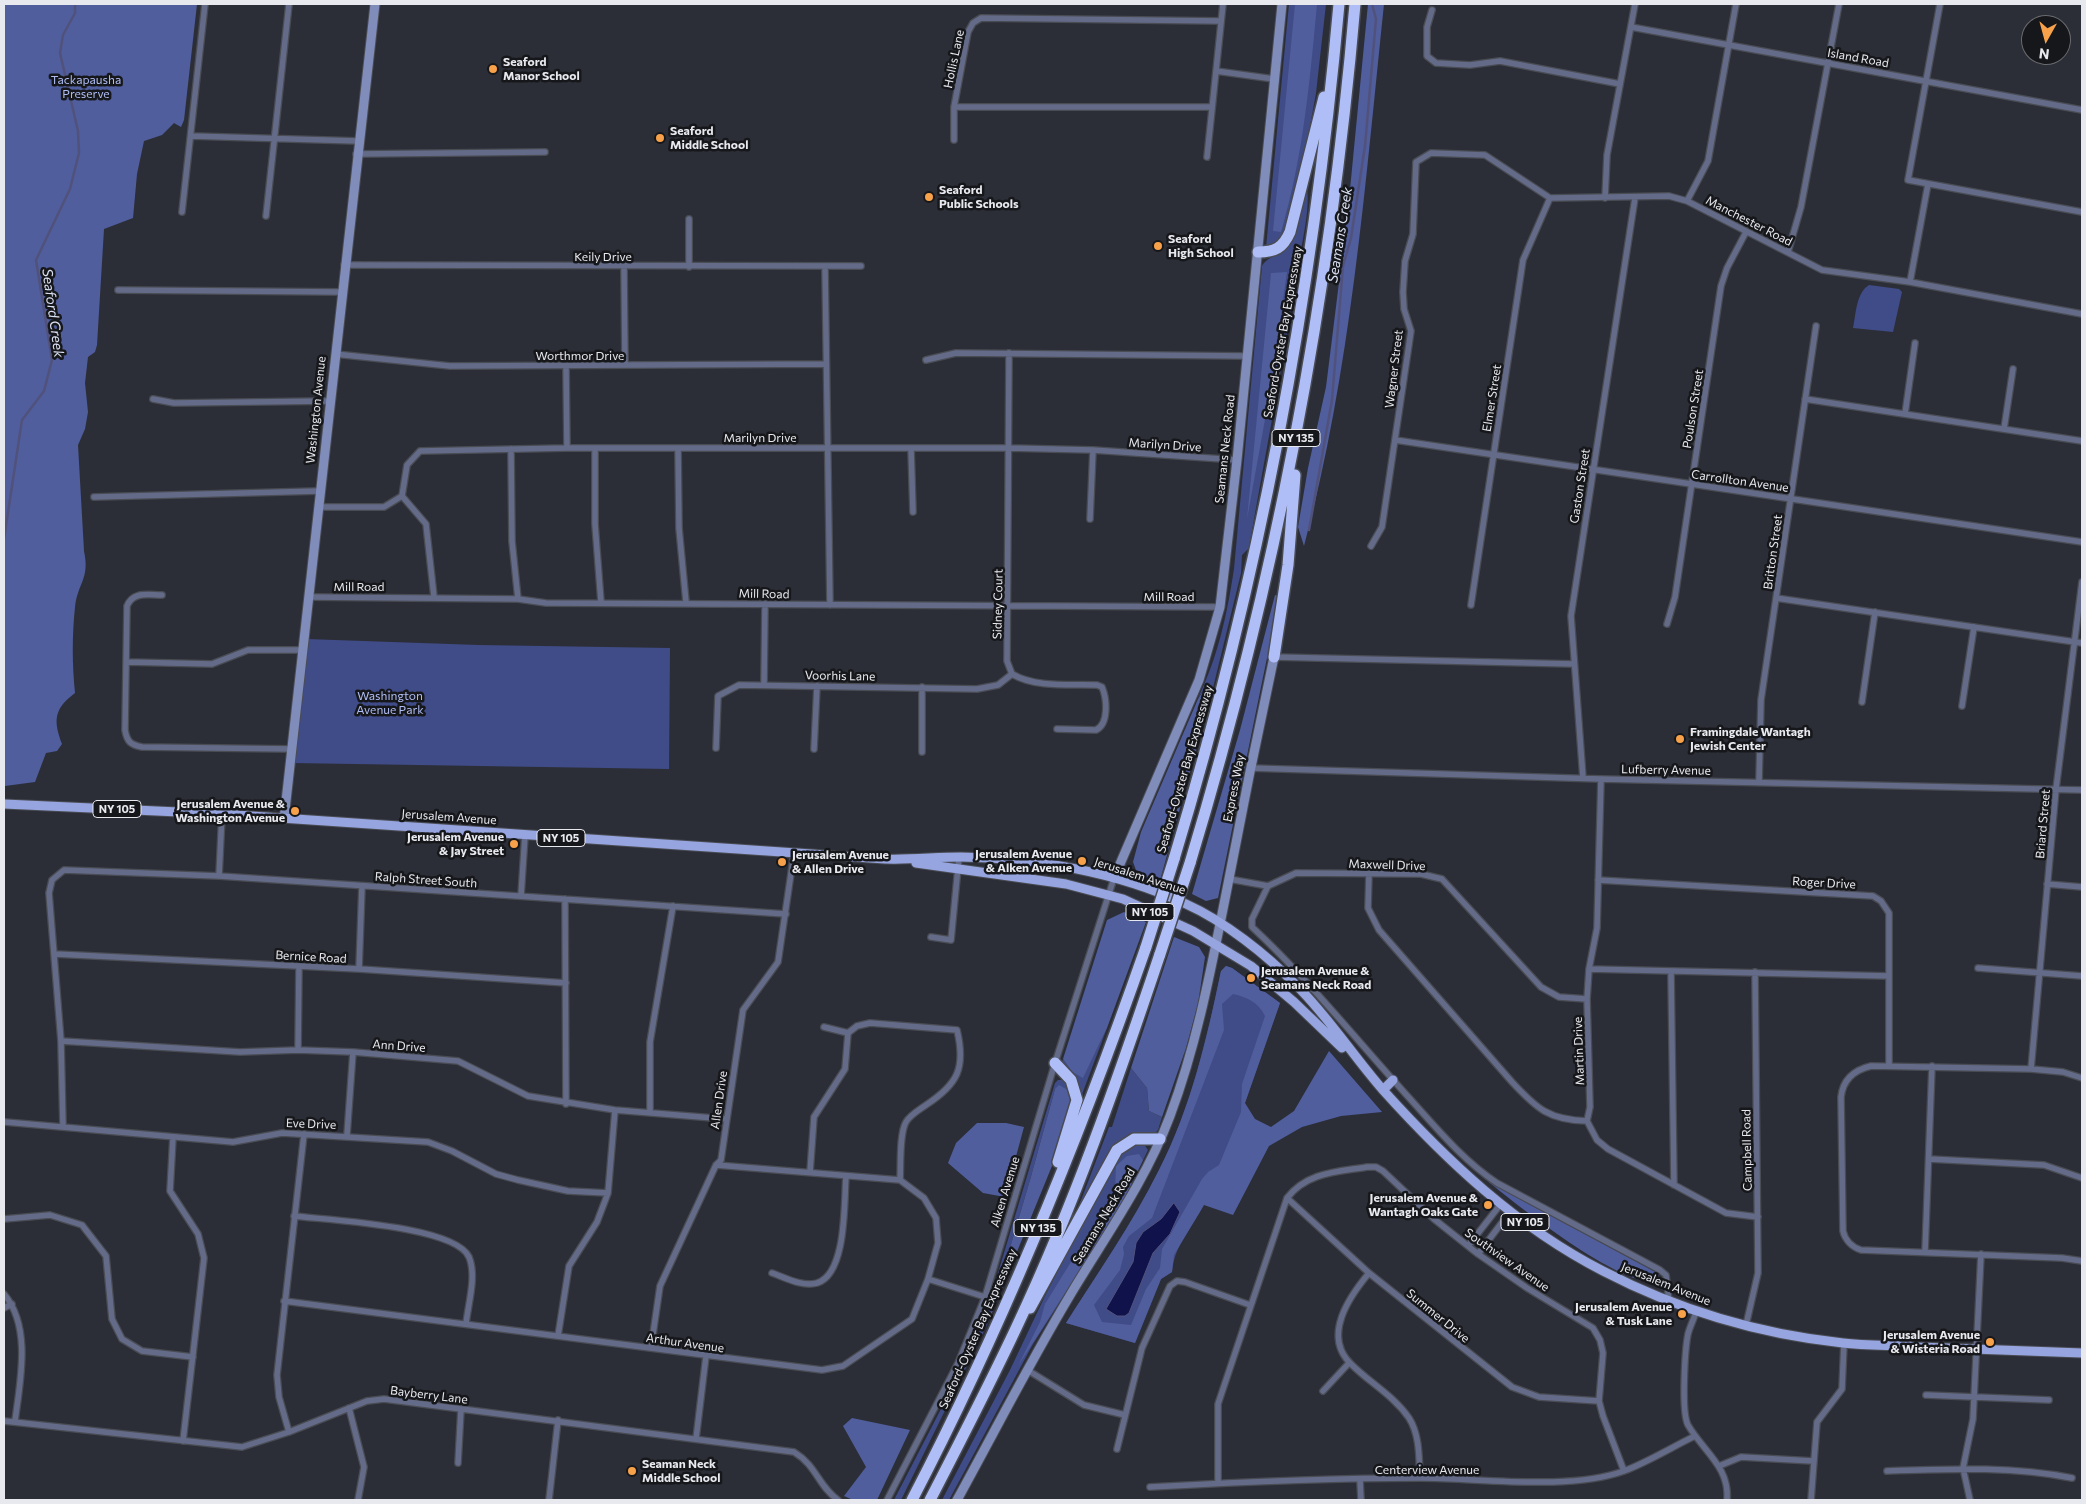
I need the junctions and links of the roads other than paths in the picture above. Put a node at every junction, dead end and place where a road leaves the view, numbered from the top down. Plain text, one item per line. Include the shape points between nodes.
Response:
1 (205, 4) edge
2 (289, 4) edge
3 (375, 4) edge
4 (1223, 4) edge
5 (1282, 4) edge
6 (1339, 4) edge
7 (1355, 4) edge
8 (1635, 4) edge
9 (1736, 4) edge
10 (1839, 4) edge
11 (1940, 4) edge
12 (1432, 10) dead end
13 (1221, 21) junction
14 (1631, 27) junction
15 (1729, 45) junction
16 (1334, 56) junction
17 (1828, 63) junction
18 (1216, 71) junction
19 (1274, 79) junction
20 (1926, 81) junction
21 (1620, 84) junction
22 (954, 107) junction
23 (1212, 107) junction
24 (2082, 110) edge
25 (190, 136) junction
26 (274, 138) junction
27 (954, 140) dead end
28 (358, 141) junction
29 (545, 152) dead end
30 (356, 154) junction
31 (1207, 157) dead end
32 (1928, 184) junction
33 (1550, 198) junction
34 (1605, 198) junction
35 (1635, 198) junction
36 (1687, 201) junction
37 (182, 212) dead end
38 (2082, 212) edge
39 (266, 216) dead end
40 (689, 220) dead end
41 (1746, 232) junction
42 (1258, 252) junction
43 (1788, 252) junction
44 (344, 265) junction
45 (689, 266) junction
46 (825, 266) junction
47 (861, 266) dead end
48 (624, 267) junction
49 (1910, 282) junction
50 (118, 290) dead end
51 (341, 292) junction
52 (2082, 314) edge
53 (1816, 326) dead end
54 (1915, 343) dead end
55 (1008, 353) junction
56 (335, 354) junction
57 (1247, 356) junction
58 (926, 360) dead end
59 (826, 364) junction
60 (566, 366) junction
61 (625, 366) junction
62 (2013, 369) dead end
63 (1305, 388) junction
64 (153, 399) dead end
65 (1806, 399) junction
66 (329, 401) junction
67 (1905, 414) junction
68 (2004, 429) junction
69 (1395, 440) junction
70 (2082, 441) edge
71 (567, 448) junction
72 (595, 448) junction
73 (678, 448) junction
74 (828, 448) junction
75 (911, 448) junction
76 (1009, 448) junction
77 (511, 449) junction
78 (1092, 450) junction
79 (1494, 454) junction
80 (1237, 460) junction
81 (1593, 469) junction
82 (1692, 484) junction
83 (320, 491) junction
84 (402, 496) junction
85 (94, 497) dead end
86 (1791, 498) junction
87 (318, 507) junction
88 (913, 512) dead end
89 (1090, 519) dead end
90 (2082, 542) edge
91 (1371, 546) dead end
92 (2082, 582) edge
93 (162, 595) dead end
94 (308, 597) junction
95 (434, 597) junction
96 (518, 598) junction
97 (1776, 598) junction
98 (601, 602) junction
99 (686, 602) junction
100 (765, 604) junction
101 (830, 605) junction
102 (1470, 605) dead end
103 (1009, 607) junction
104 (1220, 607) junction
105 (1875, 612) junction
106 (1667, 624) dead end
107 (1974, 627) junction
108 (2073, 642) junction
109 (2082, 643) edge
110 (302, 650) junction
111 (1274, 656) junction
112 (126, 662) junction
113 (1574, 664) junction
114 (1012, 674) junction
115 (764, 685) junction
116 (817, 686) junction
117 (922, 687) junction
118 (1862, 702) dead end
119 (1962, 706) dead end
120 (1057, 728) dead end
121 (716, 748) dead end
122 (291, 749) junction
123 (814, 749) dead end
124 (922, 752) dead end
125 (1250, 768) junction
126 (1583, 778) junction
127 (1601, 779) junction
128 (1759, 782) junction
129 (2056, 789) junction
130 (2082, 790) edge
131 (4, 804) edge
132 (222, 814) junction
133 (284, 819) junction
134 (525, 835) junction
135 (794, 853) junction
136 (959, 857) junction
137 (892, 859) junction
138 (958, 869) junction
139 (1369, 873) junction
140 (219, 876) junction
141 (1114, 878) junction
142 (1229, 880) junction
143 (1598, 880) junction
144 (2048, 884) junction
145 (362, 886) junction
146 (1268, 886) junction
147 (2082, 887) edge
148 (521, 896) junction
149 (1108, 896) junction
150 (565, 899) junction
151 (673, 906) junction
152 (786, 914) junction
153 (1221, 924) junction
154 (931, 937) dead end
155 (1216, 945) junction
156 (55, 954) junction
157 (299, 966) junction
158 (1978, 968) dead end
159 (359, 969) junction
160 (1589, 970) junction
161 (1671, 971) junction
162 (1755, 972) junction
163 (2040, 972) junction
164 (1889, 976) junction
165 (2082, 976) edge
166 (566, 983) junction
167 (1301, 983) junction
168 (1587, 998) junction
169 (824, 1027) dead end
170 (848, 1034) junction
171 (61, 1041) junction
172 (298, 1050) junction
173 (353, 1052) junction
174 (1054, 1063) junction
175 (1888, 1064) junction
176 (1932, 1066) junction
177 (2031, 1069) junction
178 (1371, 1076) junction
179 (2082, 1078) edge
180 (1393, 1080) junction
181 (1384, 1090) junction
182 (566, 1104) junction
183 (614, 1110) junction
184 (650, 1112) junction
185 (726, 1119) junction
186 (1587, 1121) junction
187 (5, 1122) dead end
188 (63, 1126) junction
189 (304, 1134) junction
190 (348, 1135) junction
191 (173, 1137) junction
192 (1160, 1139) junction
193 (1929, 1159) junction
194 (716, 1165) junction
195 (810, 1172) junction
196 (846, 1176) junction
197 (2082, 1178) edge
198 (900, 1180) junction
199 (1674, 1185) junction
200 (608, 1193) junction
201 (1287, 1198) junction
202 (1500, 1205) junction
203 (1510, 1212) junction
204 (294, 1216) junction
205 (1758, 1217) junction
206 (4, 1219) edge
207 (1033, 1240) junction
208 (1468, 1246) junction
209 (1925, 1252) junction
210 (1478, 1254) junction
211 (1981, 1254) junction
212 (2082, 1262) edge
213 (772, 1273) dead end
214 (1369, 1273) junction
215 (928, 1279) junction
216 (4, 1294) edge
217 (984, 1297) junction
218 (284, 1301) junction
219 (1669, 1301) junction
220 (12, 1304) junction
221 (1250, 1305) junction
222 (4, 1308) edge
223 (1696, 1312) junction
224 (466, 1324) junction
225 (1018, 1324) junction
226 (1746, 1326) junction
227 (558, 1336) junction
228 (1844, 1343) junction
229 (651, 1348) junction
230 (1978, 1349) junction
231 (2082, 1353) edge
232 (706, 1356) junction
233 (193, 1357) junction
234 (1349, 1363) junction
235 (1029, 1371) junction
236 (1323, 1391) dead end
237 (1926, 1395) dead end
238 (1974, 1397) junction
239 (2049, 1400) dead end
240 (1599, 1401) junction
241 (349, 1408) junction
242 (461, 1409) junction
243 (1125, 1415) junction
244 (558, 1420) junction
245 (4, 1421) edge
246 (15, 1421) junction
247 (289, 1432) junction
248 (1695, 1436) junction
249 (696, 1438) junction
250 (183, 1441) junction
251 (1117, 1449) dead end
252 (1813, 1460) junction
253 (458, 1463) dead end
254 (1719, 1466) junction
255 (1964, 1468) junction
256 (1624, 1471) junction
257 (1887, 1471) dead end
258 (1420, 1478) junction
259 (2072, 1478) dead end
260 (1360, 1480) junction
261 (1218, 1483) junction
262 (1150, 1488) dead end
263 (358, 1500) edge
264 (549, 1500) edge
265 (838, 1500) edge
266 (887, 1500) edge
267 (912, 1500) edge
268 (930, 1500) edge
269 (957, 1500) edge
270 (1361, 1500) edge
271 (1727, 1500) edge
272 (1811, 1500) edge
273 (1970, 1500) edge

1 - 25 street
2 - 26 street
3 - 28 street, Washington Avenue
4 - 13 street
5 - 19 street, Seamans Neck Road
6 - 16 highway, Seaford-Oyster Bay Expressway / NY 135
7 - 63 highway, NY 135 via 1336,193
8 - 14 street
9 - 15 street
10 - 17 street
11 - 20 street
12 - 21 street via 1427,56 1436,63 1470,65 1500,61
13 - 18 street
13 - 22 street, Hollis Lane via 981,18 973,22 968,32
14 - 15 street, Island Road
14 - 21 street
15 - 17 street, Island Road
15 - 36 street via 1708,161
16 - 42 highway via 1290,232 1277,250
16 - 207 highway, Seaford-Oyster Bay Expressway / NY 135, bridge via 1311,255 1274,464 1235,638 1202,763 1146,947 1100,1075
17 - 20 street, Island Road
17 - 43 street via 1801,207
18 - 19 street
18 - 23 street
19 - 42 street, Seamans Neck Road
20 - 24 street, Island Road
20 - 32 street via 1908,180
21 - 34 street via 1606,155
22 - 23 street
22 - 27 street, Hollis Lane
23 - 31 street
25 - 26 street
25 - 37 street
26 - 28 street
26 - 39 street
28 - 30 street, Washington Avenue
29 - 30 street
30 - 44 street, Washington Avenue
32 - 38 street
32 - 49 street
33 - 34 street, Manchester Road
33 - 69 street, Wagner Street via 1485,155 1431,153 1416,162 1413,234 1405,261 1402,292 1411,331
33 - 79 street, Elmer Street via 1523,260
34 - 35 street, Manchester Road
35 - 36 street, Manchester Road via 1670,196
35 - 81 street, Gaston Street
36 - 41 street, Manchester Road
40 - 45 street
41 - 43 street, Manchester Road
41 - 82 street, Poulson Street via 1726,268 1721,286
42 - 57 street, Seamans Neck Road
43 - 49 street, Manchester Road via 1822,270
44 - 48 street, Keily Drive
44 - 51 street, Washington Avenue
45 - 46 street, Keily Drive
45 - 48 street, Keily Drive
46 - 47 street, Keily Drive
46 - 59 street
48 - 61 street
49 - 52 street, Manchester Road
50 - 51 street
51 - 56 street, Washington Avenue
53 - 65 street, Britton Street
54 - 67 street
55 - 57 street
55 - 58 street via 956,353
55 - 76 street, Sidney Court
56 - 60 street, Worthmor Drive via 450,366
56 - 66 street, Washington Avenue
57 - 80 street, Seamans Neck Road
59 - 61 street, Worthmor Drive
59 - 74 street
60 - 61 street, Worthmor Drive
60 - 71 street
62 - 68 street
63 - 111 highway via 1288,565
63 - 225 highway, NY 135, bridge via 1281,513 1251,642 1190,863 1125,1056
64 - 66 street via 174,403
65 - 67 street
65 - 86 street, Britton Street
66 - 83 street, Washington Avenue
67 - 68 street
68 - 70 street
69 - 79 street, Carrollton Avenue
69 - 91 street, Wagner Street via 1382,527
71 - 72 street, Marilyn Drive
71 - 77 street, Marilyn Drive
72 - 73 street, Marilyn Drive
72 - 98 street via 595,524
73 - 74 street, Marilyn Drive
73 - 99 street via 679,528
74 - 75 street, Marilyn Drive
74 - 101 street
75 - 76 street, Marilyn Drive
75 - 88 street
76 - 78 street, Marilyn Drive
76 - 103 street, Sidney Court
77 - 84 street, Marilyn Drive via 420,451 407,465
77 - 96 street via 512,541
78 - 80 street, Marilyn Drive
78 - 89 street
79 - 81 street, Carrollton Avenue
79 - 102 street, Elmer Street
80 - 104 street, Seamans Neck Road
81 - 82 street, Carrollton Avenue
81 - 113 street, Gaston Street via 1571,616
82 - 86 street, Carrollton Avenue
82 - 106 street, Poulson Street via 1675,597
83 - 85 street
83 - 87 street, Washington Avenue
84 - 87 street via 384,507
84 - 95 street via 426,524
86 - 90 street, Carrollton Avenue
86 - 97 street, Britton Street
87 - 94 street, Washington Avenue
92 - 108 street, Briard Street
93 - 112 street via 139,595 129,600
94 - 95 street, Mill Road
94 - 110 street, Washington Avenue
95 - 96 street, Mill Road
96 - 98 street, Mill Road via 546,603
97 - 105 street
97 - 128 street, Britton Street via 1761,700
98 - 99 street, Mill Road
99 - 100 street, Mill Road
100 - 101 street, Mill Road
100 - 115 street
101 - 103 street, Mill Road
103 - 104 street, Mill Road
103 - 114 street, Sidney Court via 1007,661
104 - 141 street, Seamans Neck Road via 1199,680
105 - 107 street
105 - 118 street
107 - 108 street
107 - 119 street
108 - 109 street
108 - 129 street, Briard Street
110 - 112 street via 248,650 212,664
110 - 122 street, Washington Avenue
111 - 113 street
111 - 125 street, Express Way
112 - 122 street via 125,730 130,743 142,747
113 - 126 street, Gaston Street
114 - 117 street, Voorhis Lane via 998,685 977,689
114 - 120 street via 1021,680 1037,683 1097,685 1102,688 1105,704 1101,727 1096,730
115 - 116 street, Voorhis Lane
115 - 121 street, Voorhis Lane via 739,685 718,696
116 - 117 street, Voorhis Lane
116 - 123 street
117 - 124 street
122 - 133 street, Washington Avenue
125 - 126 street, Lufberry Avenue
125 - 142 street, Express Way
126 - 127 street, Lufberry Avenue
127 - 128 street, Lufberry Avenue
127 - 143 street, Martin Drive
128 - 129 street, Lufberry Avenue
129 - 130 street, Lufberry Avenue
129 - 144 street, Briard Street
131 - 132 main road, Jerusalem Avenue / NY 105
132 - 133 main road, Jerusalem Avenue / NY 105
132 - 140 street
133 - 134 main road, Jerusalem Avenue / NY 105
134 - 135 main road, Jerusalem Avenue / NY 105
134 - 148 street
135 - 137 main road, Jerusalem Avenue / NY 105
135 - 152 street, Allen Drive
136 - 137 main road, Jerusalem Avenue / NY 105
136 - 138 street
136 - 141 main road, Jerusalem Avenue / NY 105 via 1019,860
137 - 138 main road, Jerusalem Avenue / NY 105
138 - 149 main road, Jerusalem Avenue / NY 105 via 1066,884
138 - 154 street via 951,940
139 - 146 street, Maxwell Drive via 1296,873
139 - 168 street, Maxwell Drive via 1421,874 1442,879 1541,987 1559,996
139 - 186 street via 1368,908 1379,930 1505,1075 1546,1114 1565,1121
140 - 145 street, Ralph Street South
140 - 156 street, Ralph Street South via 64,870 52,880 49,893
141 - 149 street, Alken Avenue
141 - 153 main road, Jerusalem Avenue / NY 105 via 1186,904
142 - 146 street
142 - 153 street, Express Way
143 - 160 street, Martin Drive via 1597,928
143 - 164 street, Roger Drive via 1874,896 1889,913
144 - 147 street
144 - 163 street, Briard Street
145 - 148 street, Ralph Street South
145 - 159 street
146 - 167 street via 1252,919 1252,927 1283,955
148 - 150 street, Ralph Street South
149 - 155 main road, Jerusalem Avenue / NY 105 via 1122,899 1193,931
149 - 174 street, Alken Avenue
150 - 151 street, Ralph Street South
150 - 166 street
151 - 152 street, Ralph Street South
151 - 184 street via 650,1042
152 - 185 street, Allen Drive via 778,962 743,1010
153 - 155 street, Seamans Neck Road
153 - 167 main road, Jerusalem Avenue / NY 105
155 - 178 main road, Jerusalem Avenue / NY 105 via 1251,966 1294,1002
155 - 192 street, Seamans Neck Road via 1191,1052
156 - 157 street, Bernice Road
156 - 171 street
157 - 159 street, Bernice Road
157 - 172 street
158 - 163 street
159 - 166 street, Bernice Road
160 - 161 street
160 - 168 street, Martin Drive
161 - 162 street
161 - 199 street
162 - 164 street
162 - 205 street, Campbell Road
163 - 165 street
163 - 177 street, Briard Street
164 - 175 street, Roger Drive
166 - 182 street
167 - 178 main road, Jerusalem Avenue / NY 105
167 - 180 street
168 - 186 street, Martin Drive via 1590,1107
169 - 170 street
170 - 195 street via 845,1069 814,1117
170 - 198 street via 857,1026 870,1023 957,1030 960,1042 957,1076 949,1088 905,1123
171 - 172 street, Ann Drive via 240,1052
171 - 188 street
172 - 173 street, Ann Drive
173 - 182 street, Ann Drive via 458,1060 528,1096
173 - 190 street
174 - 207 highway via 1071,1080 1077,1100
174 - 217 street, Alken Avenue
175 - 176 street
175 - 209 street via 1861,1068 1848,1078 1842,1090 1843,1230 1850,1243 1861,1250
176 - 177 street
176 - 193 street
177 - 179 street
178 - 181 main road, Jerusalem Avenue / NY 105
180 - 181 main road
180 - 219 street via 1443,1135 1487,1176 1660,1270 1666,1275
181 - 202 main road, Jerusalem Avenue / NY 105 via 1447,1158
182 - 183 street, Ann Drive
183 - 184 street, Ann Drive
183 - 200 street
184 - 185 street, Ann Drive
185 - 194 street, Allen Drive via 720,1160
186 - 199 street via 1597,1140 1608,1149
187 - 188 street, Eve Drive
188 - 191 street, Eve Drive
189 - 190 street, Eve Drive
189 - 191 street, Eve Drive via 282,1133 233,1142
189 - 204 street
190 - 200 street, Eve Drive via 428,1142 496,1174 568,1191
191 - 233 street via 170,1191 198,1234 204,1258
192 - 225 highway via 1134,1139 1117,1150 1035,1303
192 - 235 street, Seamans Neck Road via 1121,1216 1072,1293
193 - 197 street via 2044,1165
193 - 209 street
194 - 195 street
194 - 229 street, Allen Drive via 660,1286
195 - 196 street
196 - 198 street
196 - 213 street via 840,1256 831,1272 818,1282 801,1284
198 - 215 street, Arthur Avenue via 924,1198 936,1218 938,1243
199 - 205 street via 1726,1213
200 - 227 street via 597,1222 569,1266
201 - 208 street, Southview Avenue via 1296,1186 1317,1176 1376,1167
201 - 214 street, Summer Drive
201 - 221 street
202 - 203 main road, Jerusalem Avenue / NY 105
202 - 208 street
203 - 210 street
203 - 219 main road, Jerusalem Avenue / NY 105 via 1600,1270
204 - 218 street
204 - 224 street via 414,1229 458,1247 468,1255 473,1269
205 - 226 street, Campbell Road via 1758,1273
206 - 233 street via 50,1215 82,1225 106,1256 112,1319 122,1339 142,1351
207 - 267 highway, Seaford-Oyster Bay Expressway / NY 135 via 973,1375
208 - 210 street, Southview Avenue
209 - 211 street
210 - 240 street, Southview Avenue via 1593,1328 1603,1353
211 - 212 street
211 - 230 street
214 - 234 street via 1340,1317 1338,1337
214 - 240 street, Summer Drive via 1512,1387 1539,1397
215 - 217 street
215 - 232 street, Arthur Avenue via 912,1319 843,1366 822,1370
216 - 220 street
217 - 266 street, Alken Avenue via 958,1363
218 - 224 street, Arthur Avenue
218 - 247 street via 277,1375 279,1397
219 - 223 main road, Jerusalem Avenue / NY 105
220 - 222 street
220 - 246 street via 23,1349
221 - 243 street via 1186,1282 1170,1286 1142,1348
221 - 261 street via 1218,1404
223 - 226 main road, Jerusalem Avenue / NY 105
223 - 248 street via 1688,1335 1684,1402 1685,1416
224 - 227 street, Arthur Avenue
225 - 268 highway, NY 135
226 - 228 main road, Jerusalem Avenue / NY 105
227 - 229 street, Arthur Avenue
228 - 230 main road, Jerusalem Avenue / NY 105
228 - 252 street via 1842,1389 1817,1422
229 - 232 street, Arthur Avenue
230 - 231 main road, Jerusalem Avenue / NY 105
230 - 238 street
232 - 249 street
233 - 250 street
234 - 236 street
234 - 258 street via 1396,1402 1410,1420 1417,1437
235 - 243 street via 1084,1405
235 - 269 street, Seamans Neck Road
237 - 238 street
238 - 239 street
238 - 255 street
240 - 256 street, Southview Avenue
241 - 242 street, Bayberry Lane via 384,1399
241 - 247 street, Bayberry Lane
241 - 263 street via 364,1467
242 - 244 street, Bayberry Lane
242 - 253 street
243 - 251 street
244 - 249 street, Bayberry Lane
244 - 264 street
245 - 246 street, Bayberry Lane
246 - 250 street, Bayberry Lane
247 - 250 street, Bayberry Lane via 242,1447
248 - 254 street
248 - 256 street, Centerview Avenue
249 - 265 street, Bayberry Lane via 794,1452 811,1465
252 - 254 street via 1741,1457
252 - 272 street
254 - 271 street via 1728,1487
255 - 257 street
255 - 259 street via 2035,1471
255 - 273 street
256 - 258 street, Centerview Avenue via 1592,1478 1534,1482
258 - 260 street, Centerview Avenue
260 - 261 street, Centerview Avenue
260 - 270 street
261 - 262 street, Centerview Avenue

